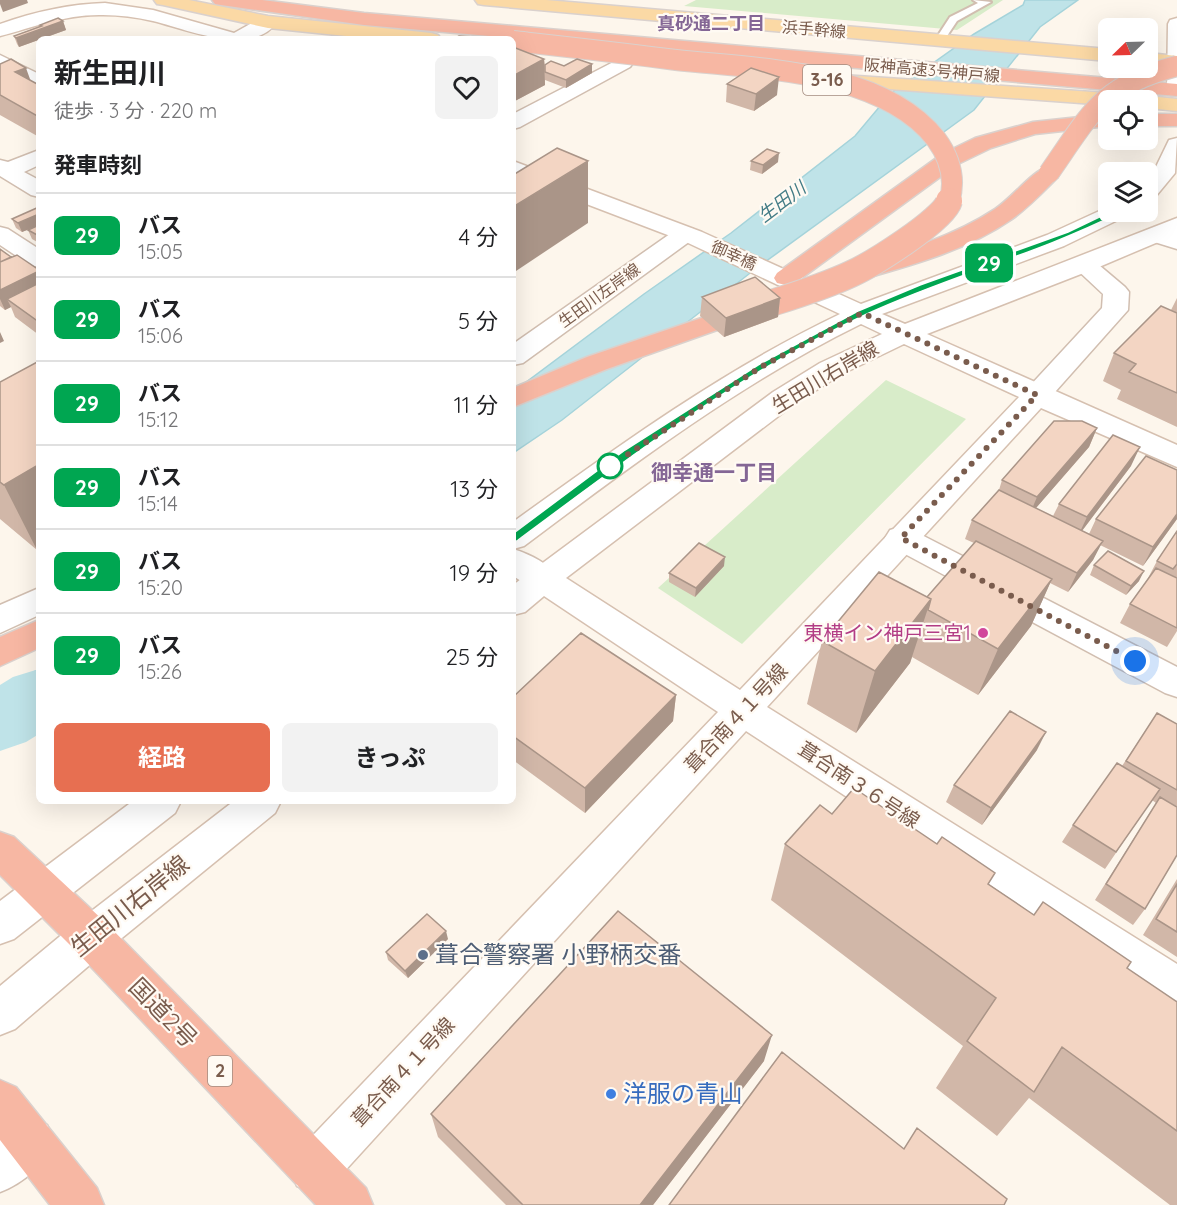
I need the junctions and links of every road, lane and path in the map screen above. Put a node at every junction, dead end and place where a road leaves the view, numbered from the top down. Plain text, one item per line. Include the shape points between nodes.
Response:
1 (163, 0) edge
2 (221, 0) edge
3 (311, 0) edge
4 (484, 0) edge
5 (978, 0) edge
6 (463, 8) dead end
7 (364, 19) junction
8 (268, 22) junction
9 (1177, 24) edge
10 (0, 30) edge
11 (222, 36) edge
12 (243, 36) edge
13 (402, 36) edge
14 (478, 36) edge
15 (516, 41) edge
16 (944, 41) junction
17 (516, 48) edge
18 (1098, 55) edge
19 (0, 61) edge
20 (1098, 62) edge
21 (623, 63) junction
22 (1158, 63) edge
23 (1158, 67) edge
24 (1177, 70) edge
25 (36, 80) edge
26 (1177, 88) edge
27 (1098, 98) edge
28 (1158, 103) edge
29 (1177, 105) edge
30 (1158, 120) edge
31 (1177, 120) edge
32 (516, 121) edge
33 (1098, 121) edge
34 (1177, 145) edge
35 (36, 158) edge
36 (4, 169) edge
37 (516, 169) edge
38 (1158, 180) edge
39 (36, 188) edge
40 (1098, 221) edge
41 (36, 231) edge
42 (1170, 234) edge
43 (690, 236) junction
44 (4, 241) edge
45 (36, 258) edge
46 (1084, 265) junction
47 (852, 274) junction
48 (780, 275) junction
49 (862, 313) junction
50 (902, 333) junction
51 (516, 355) edge
52 (1037, 395) junction
53 (516, 397) edge
54 (1177, 457) edge
55 (516, 536) edge
56 (901, 538) junction
57 (528, 570) edge
58 (516, 596) edge
59 (36, 602) edge
60 (0, 620) edge
61 (36, 635) edge
62 (0, 653) edge
63 (1177, 683) edge
64 (744, 711) junction
65 (158, 804) edge
66 (258, 804) edge
67 (0, 849) edge
68 (43, 891) junction
69 (0, 925) edge
70 (91, 938) junction
71 (1177, 988) edge
72 (0, 1014) edge
73 (0, 1103) edge
74 (16, 1155) edge
75 (314, 1169) junction
76 (80, 1205) edge
77 (349, 1205) edge

1 - 8 main road
2 - 7 highway, 阪神高速3号神戸線
3 - 24 highway, 3-16 via 1040,69
4 - 16 main road, 浜手幹線
5 - 16 lane via 986,2 953,19
6 - 20 highway, 阪神高速3号神戸線
7 - 14 highway
7 - 26 highway, 阪神高速3号神戸線, bridge
8 - 12 street
8 - 13 main road
9 - 24 street
10 - 11 street via 61,12 106,9 169,20
15 - 47 highway, 3-16, bridge via 812,77 879,96 909,114 927,128 945,151 953,190 947,209
16 - 18 main road, 浜手幹線
17 - 21 main road
19 - 25 street
21 - 27 main road
21 - 32 street
22 - 24 main road
23 - 24 highway, bridge
24 - 26 street
24 - 47 highway, 3-16, bridge via 1135,79 1112,93 1049,173 1019,203 991,221 902,260
28 - 29 main road
30 - 31 highway
33 - 48 highway via 1033,128 982,143 950,159
34 - 38 street
35 - 36 street
36 - 39 street
37 - 43 street, 御幸橋
40 - 49 street, 生田川右岸線
41 - 44 street
42 - 46 street, 生田川右岸線
43 - 48 street, 御幸橋
43 - 51 street, 生田川左岸線
44 - 45 street
46 - 50 street, 生田川右岸線
46 - 52 street, 葺合南４１号線 via 1116,292 1115,310
47 - 53 highway, 3-16, bridge via 597,363
48 - 49 street, 御幸橋
49 - 50 street, 御幸橋
49 - 55 street, 生田川右岸線 via 761,367 629,452
50 - 52 street, 御幸橋
50 - 57 street, 生田川右岸線 via 828,370
52 - 54 street, 御幸橋
52 - 56 street, 葺合南４１号線
56 - 63 street
56 - 64 street, 葺合南４１号線
57 - 58 street, 生田川右岸線
57 - 64 street, 葺合南３６号線
59 - 60 street
61 - 62 highway
64 - 71 street, 葺合南３６号線
64 - 75 street, 葺合南４１号線
65 - 68 street
66 - 70 street, 生田川右岸線
67 - 68 highway, 国道2号 / 2
68 - 69 street
68 - 70 highway, 国道2号 / 2
70 - 72 street, 生田川右岸線
70 - 75 highway, 国道2号 / 2
73 - 74 highway
74 - 76 highway
75 - 77 highway, 国道2号 / 2

